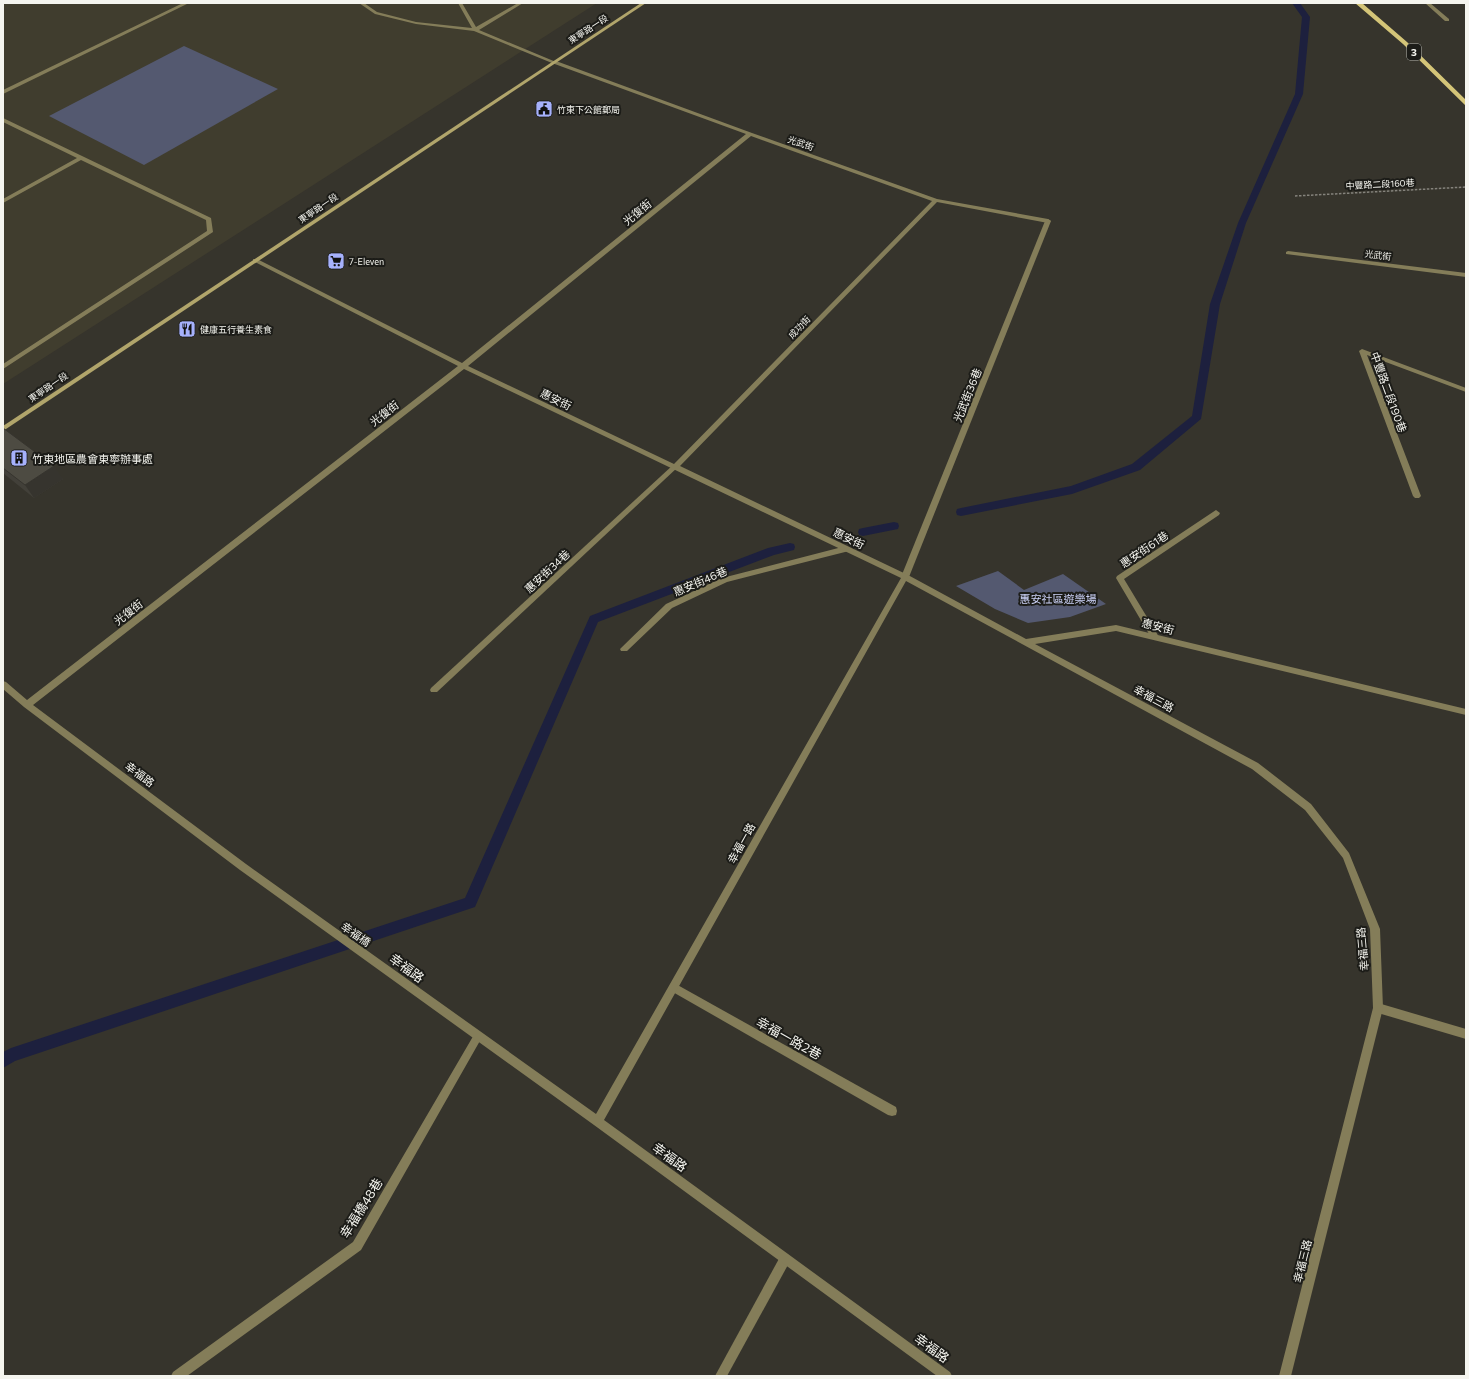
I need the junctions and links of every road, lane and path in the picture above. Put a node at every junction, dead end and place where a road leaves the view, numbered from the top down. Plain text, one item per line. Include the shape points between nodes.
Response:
1 (187, 3) edge
2 (361, 3) edge
3 (460, 3) edge
4 (521, 3) edge
5 (644, 3) edge
6 (1358, 3) edge
7 (1427, 3) edge
8 (1447, 20) dead end
9 (475, 30) junction
10 (554, 62) junction
11 (3, 92) edge
12 (1466, 104) edge
13 (3, 120) edge
14 (750, 134) junction
15 (80, 158) junction
16 (1466, 187) edge
17 (1295, 196) dead end
18 (3, 200) edge
19 (936, 200) junction
20 (1048, 221) joint
21 (1288, 252) dead end
22 (255, 260) junction
23 (1466, 275) edge
24 (463, 366) junction
25 (3, 367) edge
26 (1466, 390) edge
27 (3, 429) edge
28 (675, 467) junction
29 (1417, 496) dead end
30 (1216, 513) dead end
31 (846, 549) junction
32 (905, 577) junction
33 (1155, 637) junction
34 (1025, 642) junction
35 (624, 649) dead end
36 (3, 684) edge
37 (434, 690) dead end
38 (27, 704) junction
39 (1466, 712) edge
40 (322, 924) joint
41 (376, 963) joint
42 (674, 988) junction
43 (1378, 1008) junction
44 (1466, 1034) edge
45 (478, 1036) junction
46 (892, 1110) dead end
47 (598, 1121) junction
48 (785, 1259) junction
49 (176, 1376) edge
50 (721, 1376) edge
51 (946, 1376) edge
52 (1285, 1376) edge

1 - 11 street
2 - 9 street, 光武街 via 375,13 416,23
3 - 9 street
4 - 9 street
5 - 10 main road, 東寧路一段
6 - 12 main road, 3 via 1405,43
7 - 8 street
9 - 10 street, 光武街
10 - 14 street, 光武街
10 - 22 main road, 東寧路一段
13 - 15 street
14 - 19 street, 光武街
14 - 24 street, 光復街
15 - 18 street
15 - 25 street via 209,219 210,232
16 - 17 path, 中豐路二段160巷
19 - 20 street, 光武街
19 - 28 street, 成功街
20 - 32 street, 光武街36巷
21 - 23 street, 光武街
22 - 24 street, 惠安街
22 - 27 main road, 東寧路一段
24 - 28 street, 惠安街
24 - 38 street, 光復街
26 - 29 street, 中豐路二段190巷 via 1362,351
28 - 31 street, 惠安街
28 - 37 street, 惠安街34巷
30 - 33 street, 惠安街61巷 via 1120,578
31 - 32 street, 惠安街
31 - 35 street, 惠安街46巷 via 725,580 669,606
32 - 34 street, 惠安街
32 - 42 street, 幸福一路
33 - 34 street, 惠安街 via 1116,628
33 - 39 street, 惠安街
34 - 43 street, 幸福三路 via 1255,766 1308,807 1346,856 1375,929
36 - 38 street, 幸福路
38 - 40 street, 幸福路
40 - 41 street, 幸福橋
41 - 45 street, 幸福路
42 - 46 street, 幸福一路2巷
42 - 47 street, 幸福一路
43 - 44 street
43 - 52 street, 幸福三路
45 - 47 street, 幸福路
45 - 49 street, 幸福橋48巷 via 357,1246
47 - 48 street, 幸福路
48 - 50 street
48 - 51 street, 幸福路

